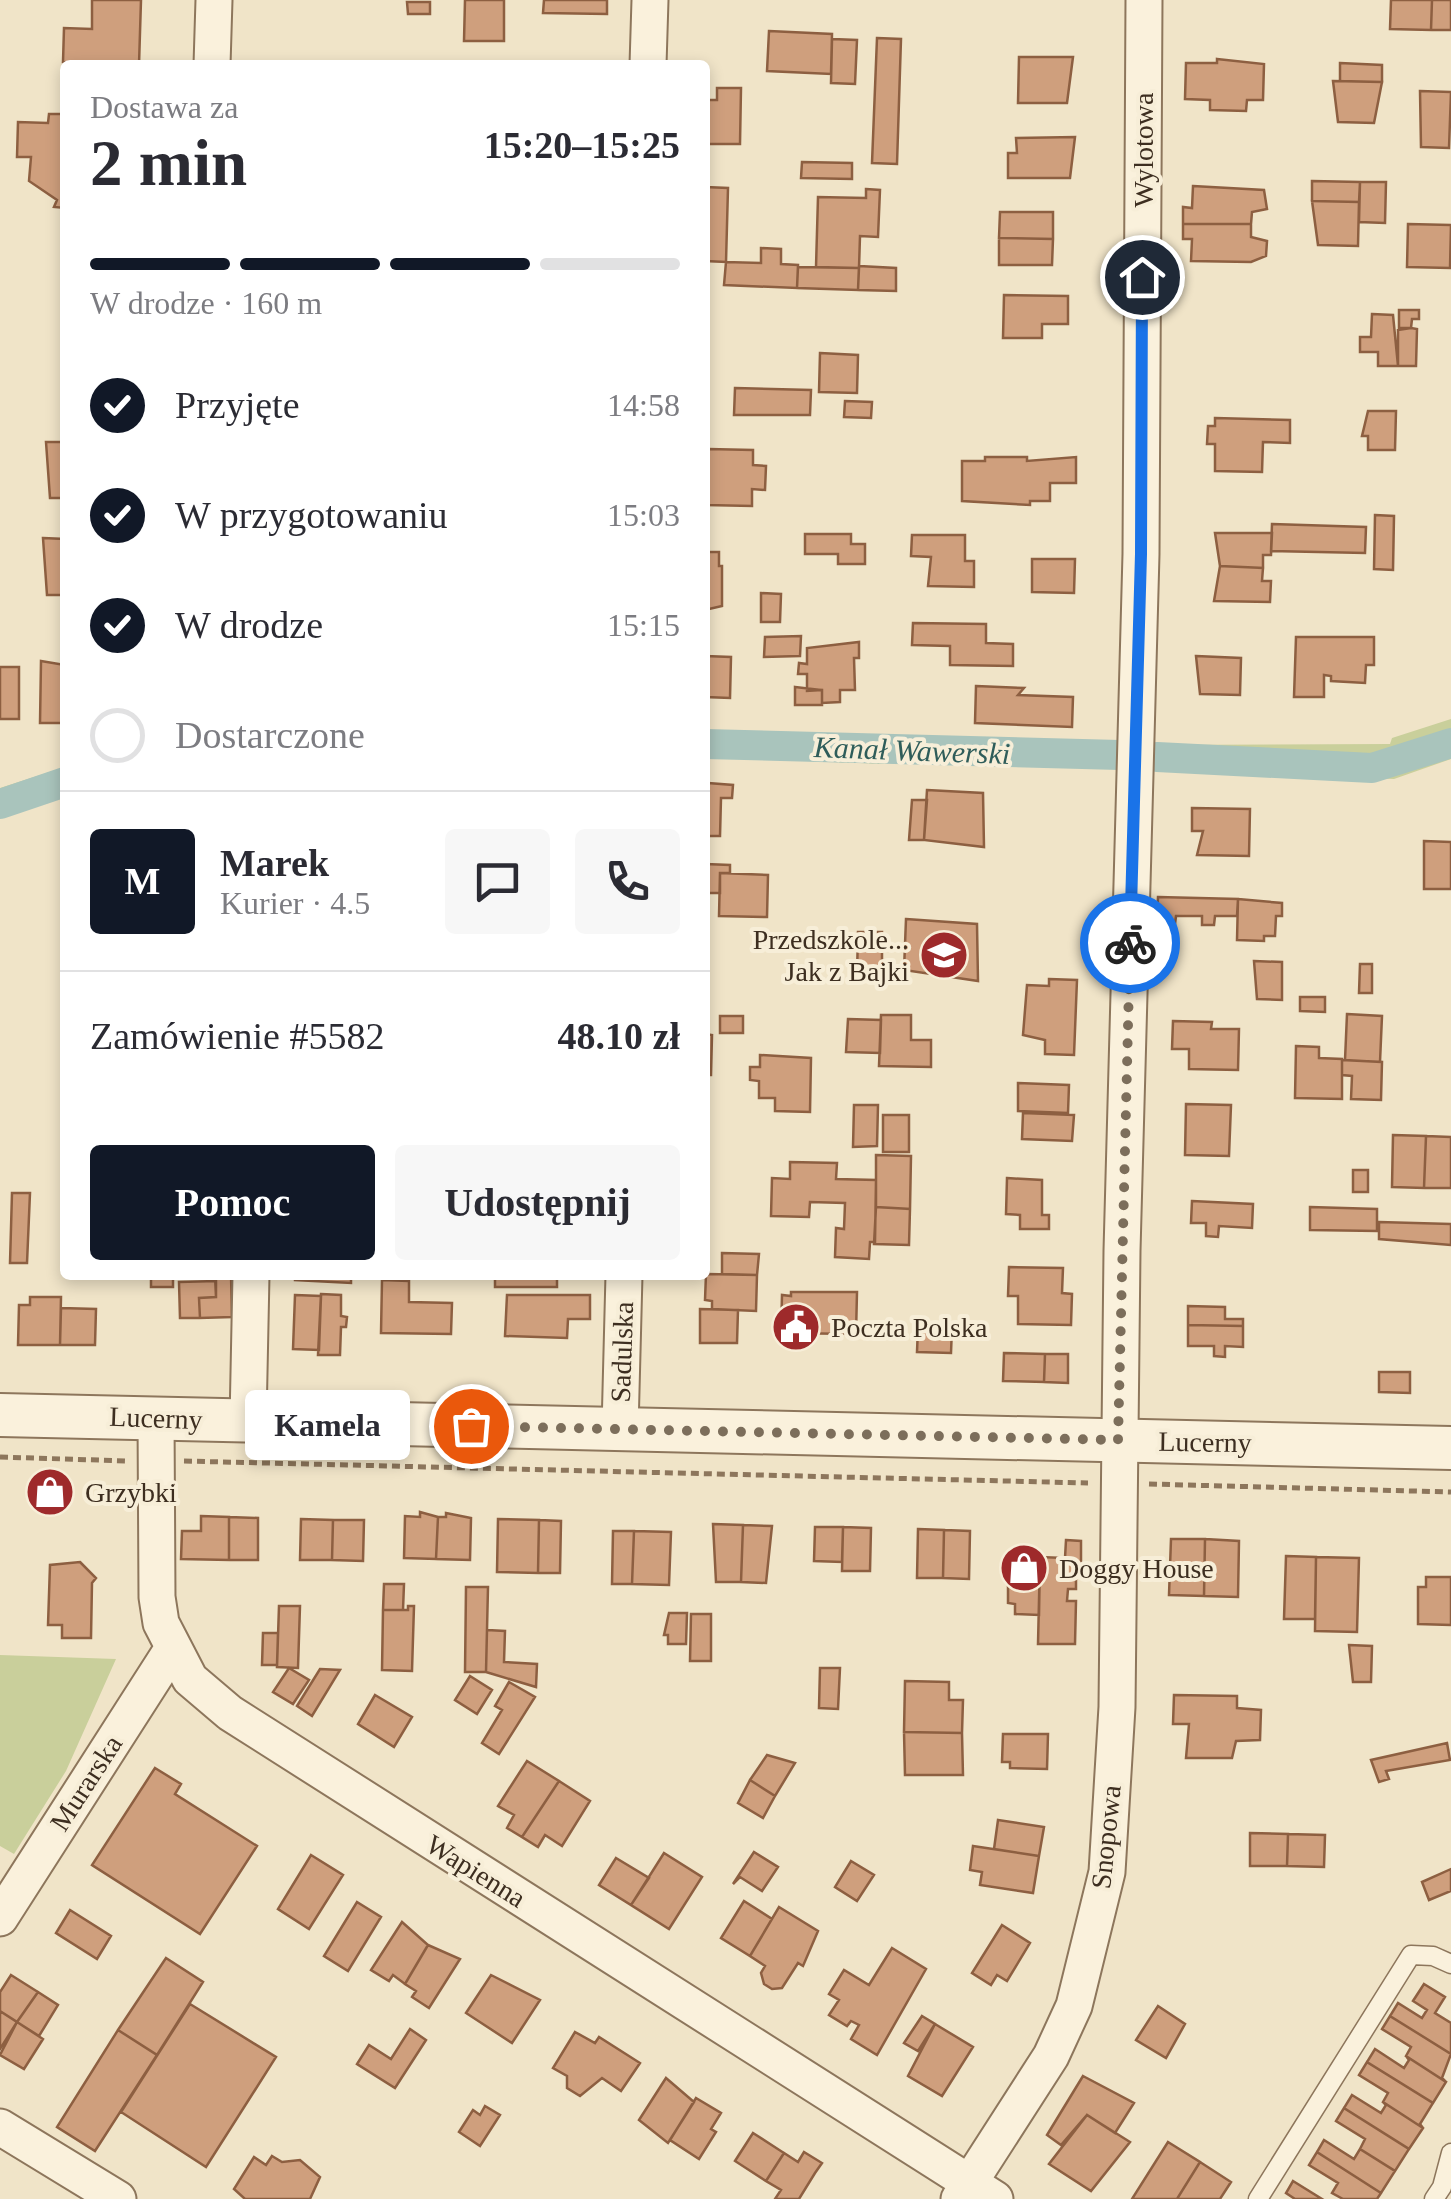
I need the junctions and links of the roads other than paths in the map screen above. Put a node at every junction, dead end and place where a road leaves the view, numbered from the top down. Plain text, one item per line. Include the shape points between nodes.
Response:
1 (214, 0) edge
2 (650, 0) edge
3 (1144, 0) edge
4 (212, 60) edge
5 (648, 60) edge
6 (251, 1280) edge
7 (624, 1280) edge
8 (0, 1415) edge
9 (156, 1418) junction
10 (248, 1421) junction
11 (620, 1429) junction
12 (1118, 1440) junction
13 (1451, 1448) edge
14 (172, 1648) junction
15 (0, 1918) edge
16 (1451, 1964) edge
17 (0, 2126) edge
18 (1451, 2153) edge
19 (974, 2194) edge
20 (118, 2199) edge
21 (1258, 2199) edge
22 (1434, 2199) edge

1 - 4 street
2 - 5 street
3 - 12 street, Wylotowa via 1141,554
6 - 10 street
7 - 11 street, Sadulska
8 - 9 street, Lucerny
9 - 10 street, Lucerny
9 - 14 street, Wapienna via 156,1597
10 - 11 street, Lucerny
11 - 12 street, Lucerny
12 - 13 street, Lucerny
12 - 19 street, Snopowa via 1107,1872 1074,2006
14 - 15 street, Murarska
14 - 19 street, Wapienna via 190,1679 230,1713
16 - 21 lane via 1411,1956
17 - 20 street
18 - 22 lane

